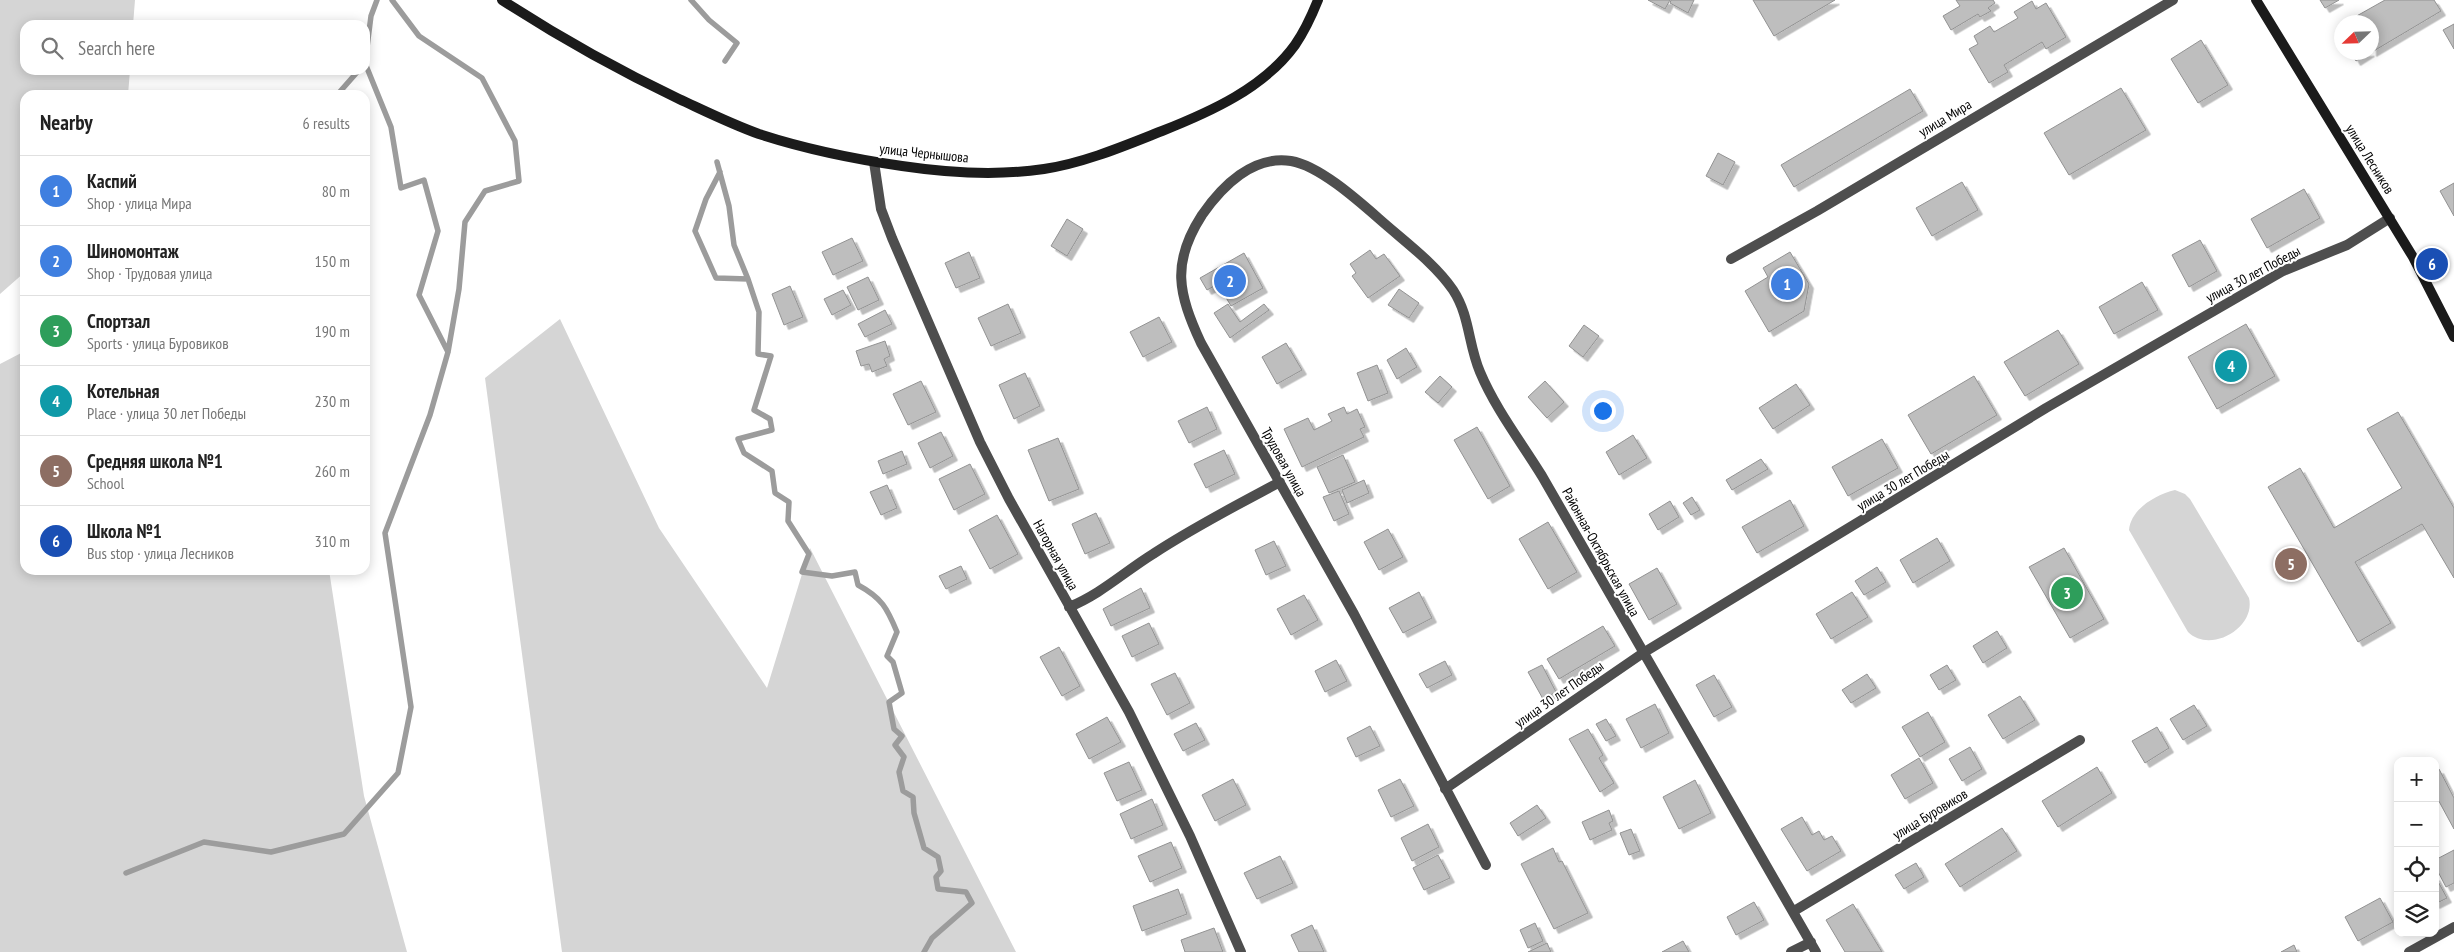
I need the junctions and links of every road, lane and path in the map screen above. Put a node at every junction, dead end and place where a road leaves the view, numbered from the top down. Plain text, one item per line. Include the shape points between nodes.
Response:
1 (502, 0) edge
2 (1318, 0) edge
3 (2173, 0) edge
4 (2256, 0) edge
5 (874, 162) junction
6 (1342, 190) joint
7 (2390, 218) junction
8 (1731, 259) dead end
9 (2454, 337) edge
10 (1280, 482) junction
11 (1069, 607) junction
12 (1643, 653) junction
13 (2080, 740) dead end
14 (1445, 789) junction
15 (1486, 864) dead end
16 (1794, 911) junction
17 (2454, 927) edge
18 (1814, 947) edge
19 (1241, 952) edge
20 (1791, 952) edge
21 (2409, 952) edge

1 - 5 main road, улица Чернышова via 639,80 708,113 756,133
2 - 5 main road, улица Чернышова via 1296,44 1276,67 1221,105 1143,139 1072,162 1010,172 943,171
3 - 8 street, улица Мира
4 - 7 main road, улица Лесников
5 - 11 street, Нагорная улица via 881,209 980,442
6 - 10 street, Трудовая улица via 1321,174 1291,161 1244,171 1218,194 1195,226 1187,240 1180,270 1184,297 1200,343
6 - 12 street, Районная-Октябрьская улица via 1410,246 1452,288 1468,320 1480,373
7 - 9 main road, улица Лесников
7 - 12 street, улица 30 лет Победы via 2347,245 2283,270 2172,334
10 - 11 street via 1190,531 1091,598
10 - 14 street, Трудовая улица via 1354,614
11 - 19 street, Нагорная улица via 1129,712 1190,836
12 - 14 street, улица 30 лет Победы
12 - 16 street, Районная-Октябрьская улица
13 - 16 street, улица Буровиков
14 - 15 street, Трудовая улица
16 - 18 street, Районная-Октябрьская улица
17 - 21 street
18 - 20 street

